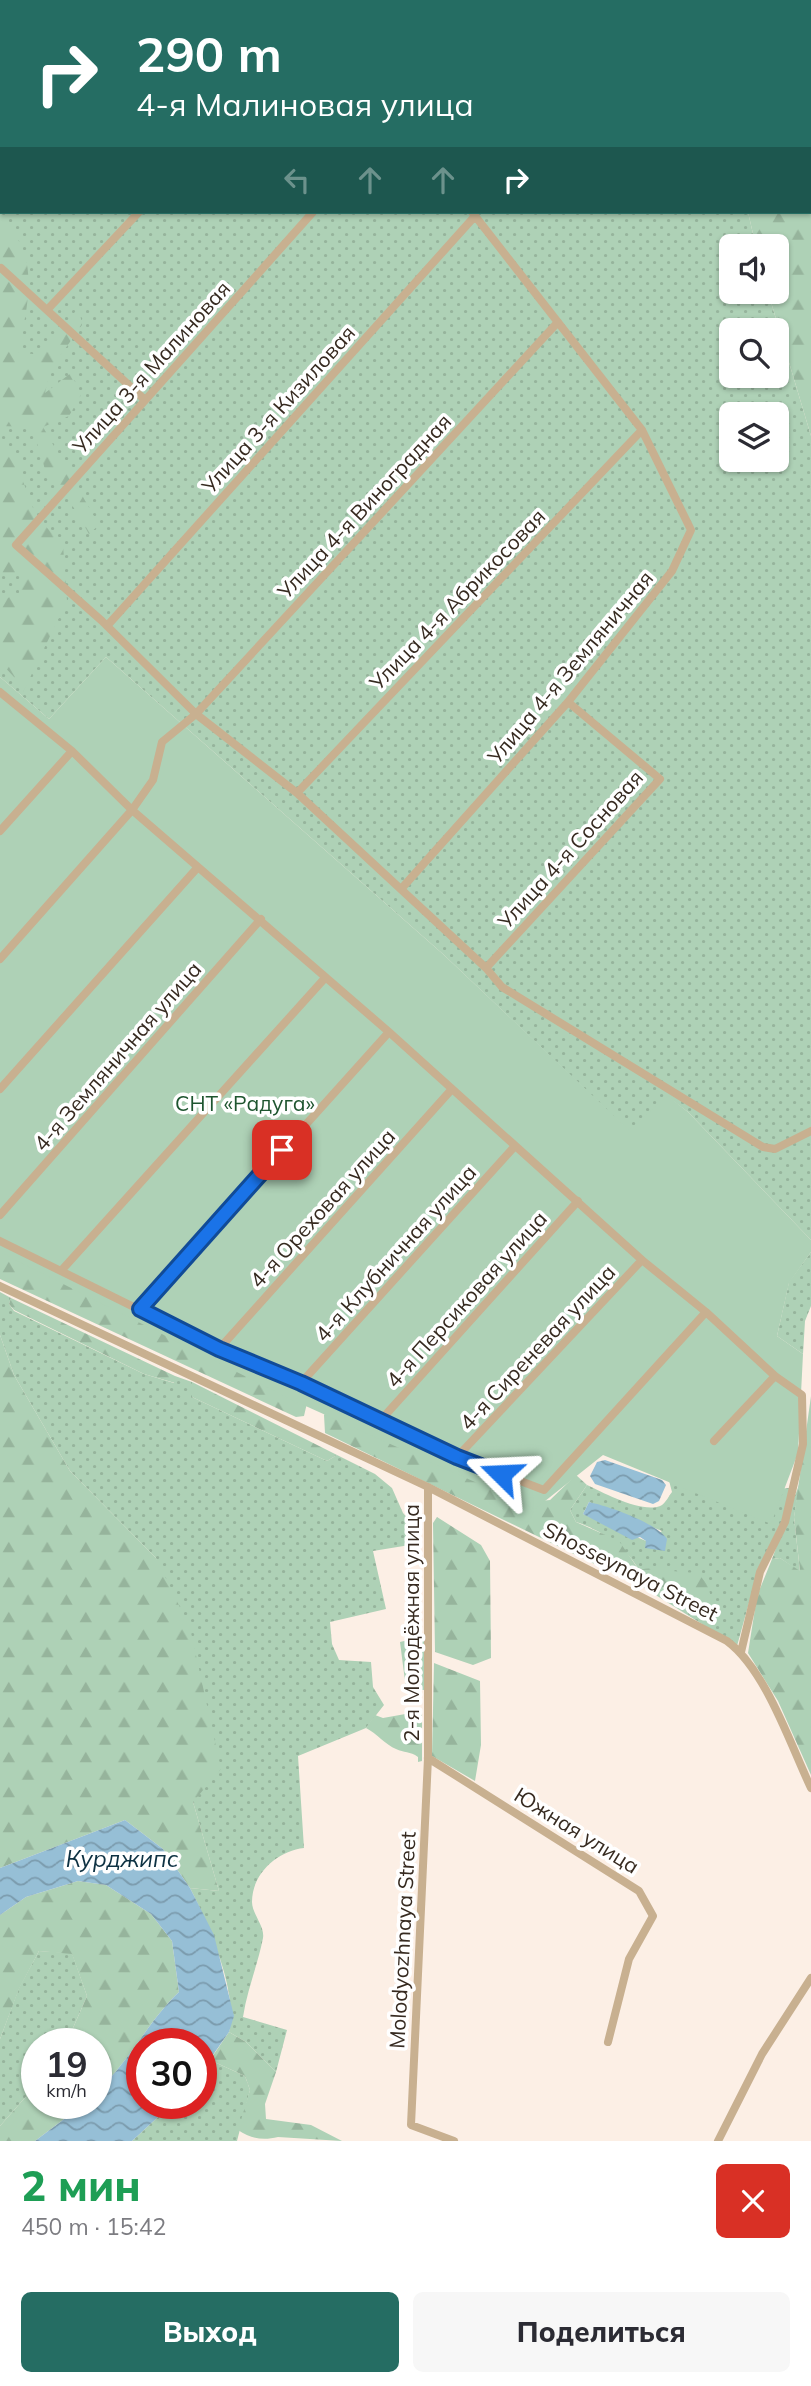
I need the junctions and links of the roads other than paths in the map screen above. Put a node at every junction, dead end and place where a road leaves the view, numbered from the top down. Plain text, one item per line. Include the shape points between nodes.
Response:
1 (137, 214) edge
2 (311, 214) edge
3 (474, 214) edge
4 (1, 268) edge
5 (47, 310) junction
6 (558, 322) junction
7 (145, 400) junction
8 (642, 430) junction
9 (107, 625) junction
10 (0, 692) edge
11 (568, 702) junction
12 (196, 714) junction
13 (72, 751) junction
14 (298, 793) junction
15 (132, 810) junction
16 (0, 831) edge
17 (198, 867) junction
18 (402, 888) junction
19 (261, 919) junction
20 (0, 959) edge
21 (486, 968) junction
22 (325, 978) junction
23 (389, 1032) junction
24 (0, 1089) edge
25 (452, 1089) junction
26 (811, 1131) edge
27 (515, 1146) junction
28 (578, 1201) junction
29 (0, 1215) edge
30 (0, 1241) edge
31 (642, 1260) junction
32 (61, 1271) junction
33 (0, 1286) edge
34 (140, 1309) junction
35 (706, 1312) junction
36 (219, 1349) junction
37 (775, 1376) junction
38 (301, 1383) junction
39 (380, 1420) junction
40 (713, 1441) dead end
41 (457, 1457) junction
42 (428, 1487) junction
43 (741, 1652) junction
44 (428, 1758) junction
45 (811, 1788) edge
46 (811, 1978) edge
47 (608, 2042) dead end
48 (720, 2140) edge
49 (454, 2141) edge

1 - 5 street
2 - 7 street, Улица 3-я Малиновая
3 - 6 street, Улица 4-я Земляничная
3 - 9 street, Улица 3-я Кизиловая
4 - 5 street
5 - 7 street
6 - 8 street, Улица 4-я Земляничная
6 - 12 street, Улица 4-я Виноградная
7 - 9 street, Улица 3-я Малиновая via 16,545
8 - 11 street, Улица 4-я Земляничная via 691,530 672,571
8 - 14 street, Улица 4-я Абрикосовая
9 - 12 street
10 - 13 street
11 - 18 street, Улица 4-я Земляничная
11 - 21 street, Улица 4-я Сосновая via 660,779
12 - 14 street
12 - 15 street, Улица 4-я Виноградная via 162,742 153,780
13 - 15 street
13 - 16 street
14 - 18 street
15 - 17 street
15 - 20 street, Улица 4-я Виноградная
17 - 19 street
17 - 24 street
18 - 21 street
19 - 22 street
19 - 29 street, 4-я Земляничная улица
21 - 26 street via 522,1001 763,1147 775,1149
22 - 23 street
22 - 32 street
23 - 25 street
23 - 34 street
25 - 27 street
25 - 36 street, 4-я Ореховая улица
27 - 28 street
27 - 38 street, 4-я Клубничная улица
28 - 31 street
28 - 39 street, 4-я Персиковая улица
30 - 32 street
31 - 35 street
31 - 41 street, 4-я Сиреневая улица
32 - 34 street
33 - 42 street, Shosseynaya Street
34 - 36 street
35 - 37 street
35 - 41 street via 544,1490
36 - 38 street
37 - 40 street
37 - 43 street via 802,1395 803,1444 785,1522 760,1572
38 - 39 street
39 - 41 street
42 - 43 street, Shosseynaya Street
42 - 44 street, 2-я Молодёжная улица
43 - 45 street
44 - 47 street, Южная улица via 639,1891 653,1916 629,1959
44 - 49 street, Molodyozhnaya Street via 411,2125
46 - 48 street via 762,2054

